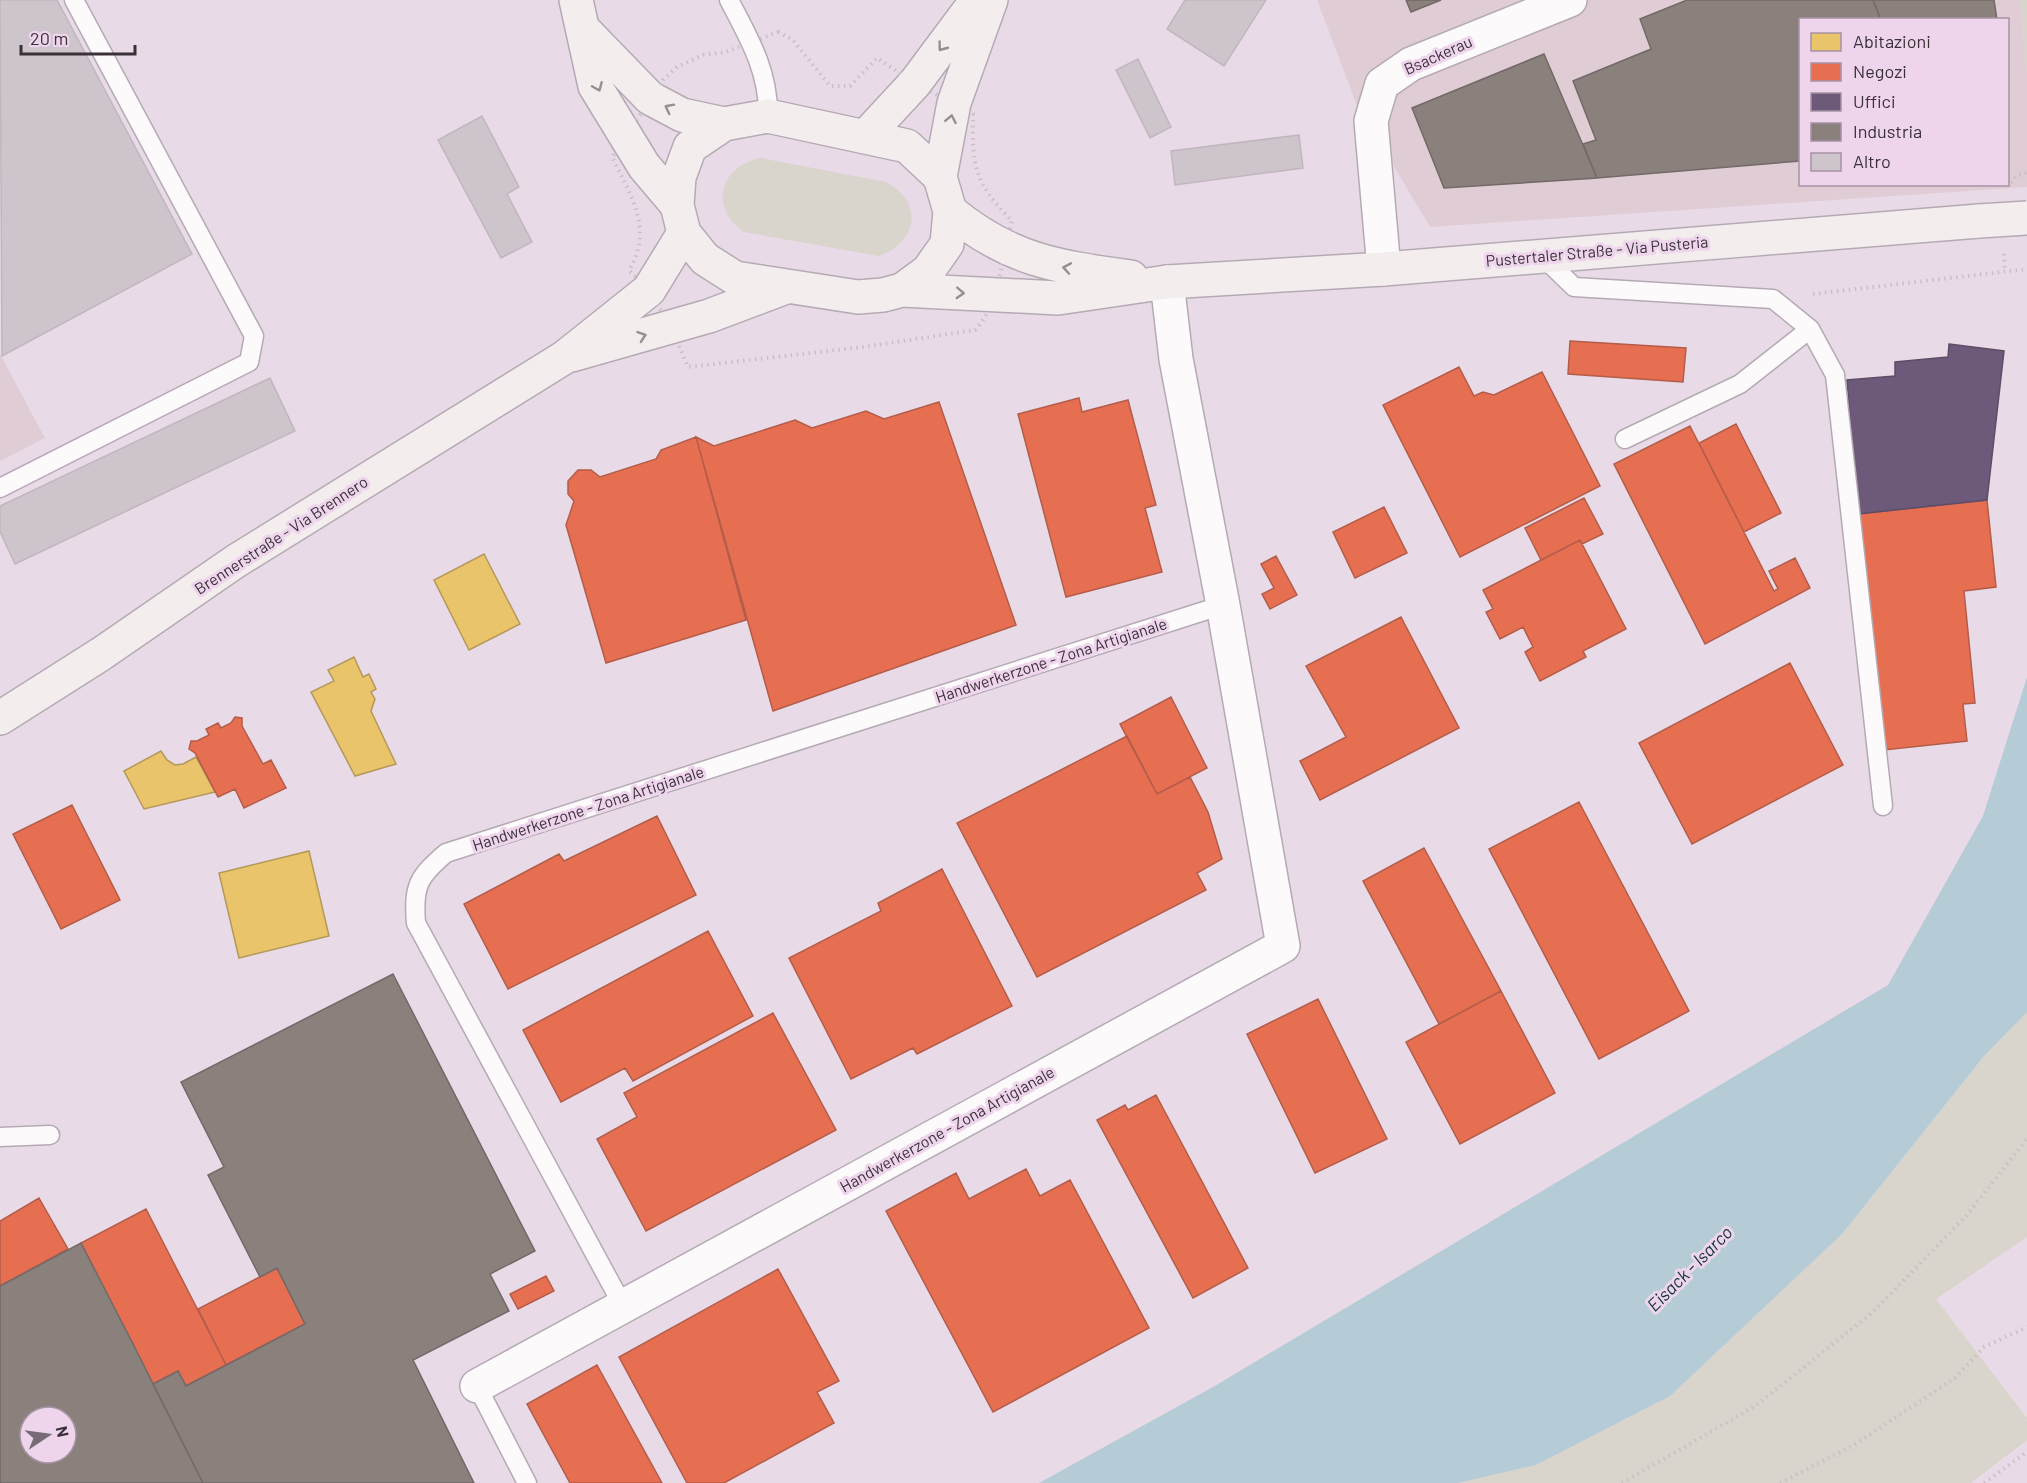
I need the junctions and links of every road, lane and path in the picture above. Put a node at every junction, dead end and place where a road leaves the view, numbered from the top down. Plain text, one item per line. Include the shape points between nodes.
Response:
1 (74, 0) edge
2 (576, 0) edge
3 (729, 0) edge
4 (977, 0) edge
5 (991, 0) edge
6 (1570, 0) edge
7 (585, 31) junction
8 (751, 42) junction
9 (915, 83) junction
10 (650, 98) junction
11 (954, 103) junction
12 (768, 116) junction
13 (724, 124) junction
14 (625, 137) junction
15 (865, 137) junction
16 (940, 177) junction
17 (950, 211) junction
18 (2027, 218) edge
19 (680, 219) junction
20 (1005, 248) junction
21 (1541, 255) junction
22 (1384, 269) junction
23 (2027, 269) edge
24 (1167, 282) junction
25 (787, 287) junction
26 (649, 290) junction
27 (902, 290) junction
28 (994, 294) junction
29 (1773, 299) junction
30 (672, 326) junction
31 (1810, 329) junction
32 (565, 357) junction
33 (1625, 439) dead end
34 (0, 488) edge
35 (1223, 605) junction
36 (0, 718) edge
37 (1883, 806) dead end
38 (50, 1135) dead end
39 (0, 1137) edge
40 (2027, 1139) edge
41 (623, 1306) junction
42 (2027, 1327) edge
43 (477, 1386) joint
44 (2027, 1452) edge
45 (527, 1483) edge
46 (1622, 1483) edge
47 (1780, 1483) edge
48 (1984, 1483) edge

1 - 34 lane via 254,336 249,363
2 - 7 main road
3 - 8 lane
4 -> 9 main road
5 - 11 main road, Brennerstraße - Via Brennero
6 - 22 street, Bsackerau via 1412,64 1382,84 1371,121
7 - 10 main road
7 -> 14 main road via 596,86
8 - 9 path via 778,32 792,39 830,86 850,86 877,58
8 - 10 path via 726,52 703,55 677,67
8 - 12 lane via 768,90
9 - 11 path
9 - 15 main road
13 -> 10 main road via 682,115
10 - 14 path
16 -> 11 main road, Brennerstraße - Via Brennero
11 - 20 path via 973,114 972,157 987,196 1012,221
12 - 13 main road, Brennerstraße - Via Brennero
12 - 15 main road, Brennerstraße - Via Brennero
13 - 19 main road, Brennerstraße - Via Brennero via 690,147 679,177
14 - 19 main road
14 - 26 path via 612,157 640,222 639,253 629,270
15 - 16 main road, Brennerstraße - Via Brennero via 907,146
16 - 17 main road, Brennerstraße - Via Brennero
17 - 20 main road, Pustertaler Straße - Via Pusteria via 978,234
17 - 27 main road, Brennerstraße - Via Brennero via 947,244 928,271
18 - 21 main road, Pustertaler Straße - Via Pusteria, bridge
19 - 25 main road, Brennerstraße - Via Brennero via 705,259 735,278
19 - 26 main road, Brennerstraße - Via Brennero
24 -> 20 main road, Pustertaler Straße - Via Pusteria via 1061,267
20 - 28 path
21 - 22 main road, Pustertaler Straße - Via Pusteria
21 - 29 lane via 1574,287
22 - 24 main road, Pustertaler Straße - Via Pusteria
23 - 29 path
24 - 28 main road, Pustertaler Straße - Via Pusteria via 1058,298
24 - 35 street, Handwerkerzone - Zona Artigianale via 1176,359
25 - 27 main road, Brennerstraße - Via Brennero via 858,297
25 - 30 main road, Brennerstraße - Via Brennero
26 - 30 path
26 - 32 main road, Brennerstraße - Via Brennero
27 -> 28 main road, Pustertaler Straße - Via Pusteria
28 - 30 path via 984,321 975,330 688,367
29 - 31 lane
32 -> 30 main road, Brennerstraße - Via Brennero
31 - 33 lane via 1740,384
31 - 37 lane via 1835,375
32 - 36 main road, Brennerstraße - Via Brennero via 236,561
35 - 41 street, Handwerkerzone - Zona Artigianale via 1283,946
35 - 41 lane, Handwerkerzone - Zona Artigianale via 446,854 426,870 414,895 416,923
38 - 39 lane
40 - 46 path via 1966,1216 1872,1313 1755,1406
41 - 43 street, Handwerkerzone - Zona Artigianale
42 - 47 path via 1984,1347 1955,1378 1854,1445
43 - 45 lane
44 - 48 path

